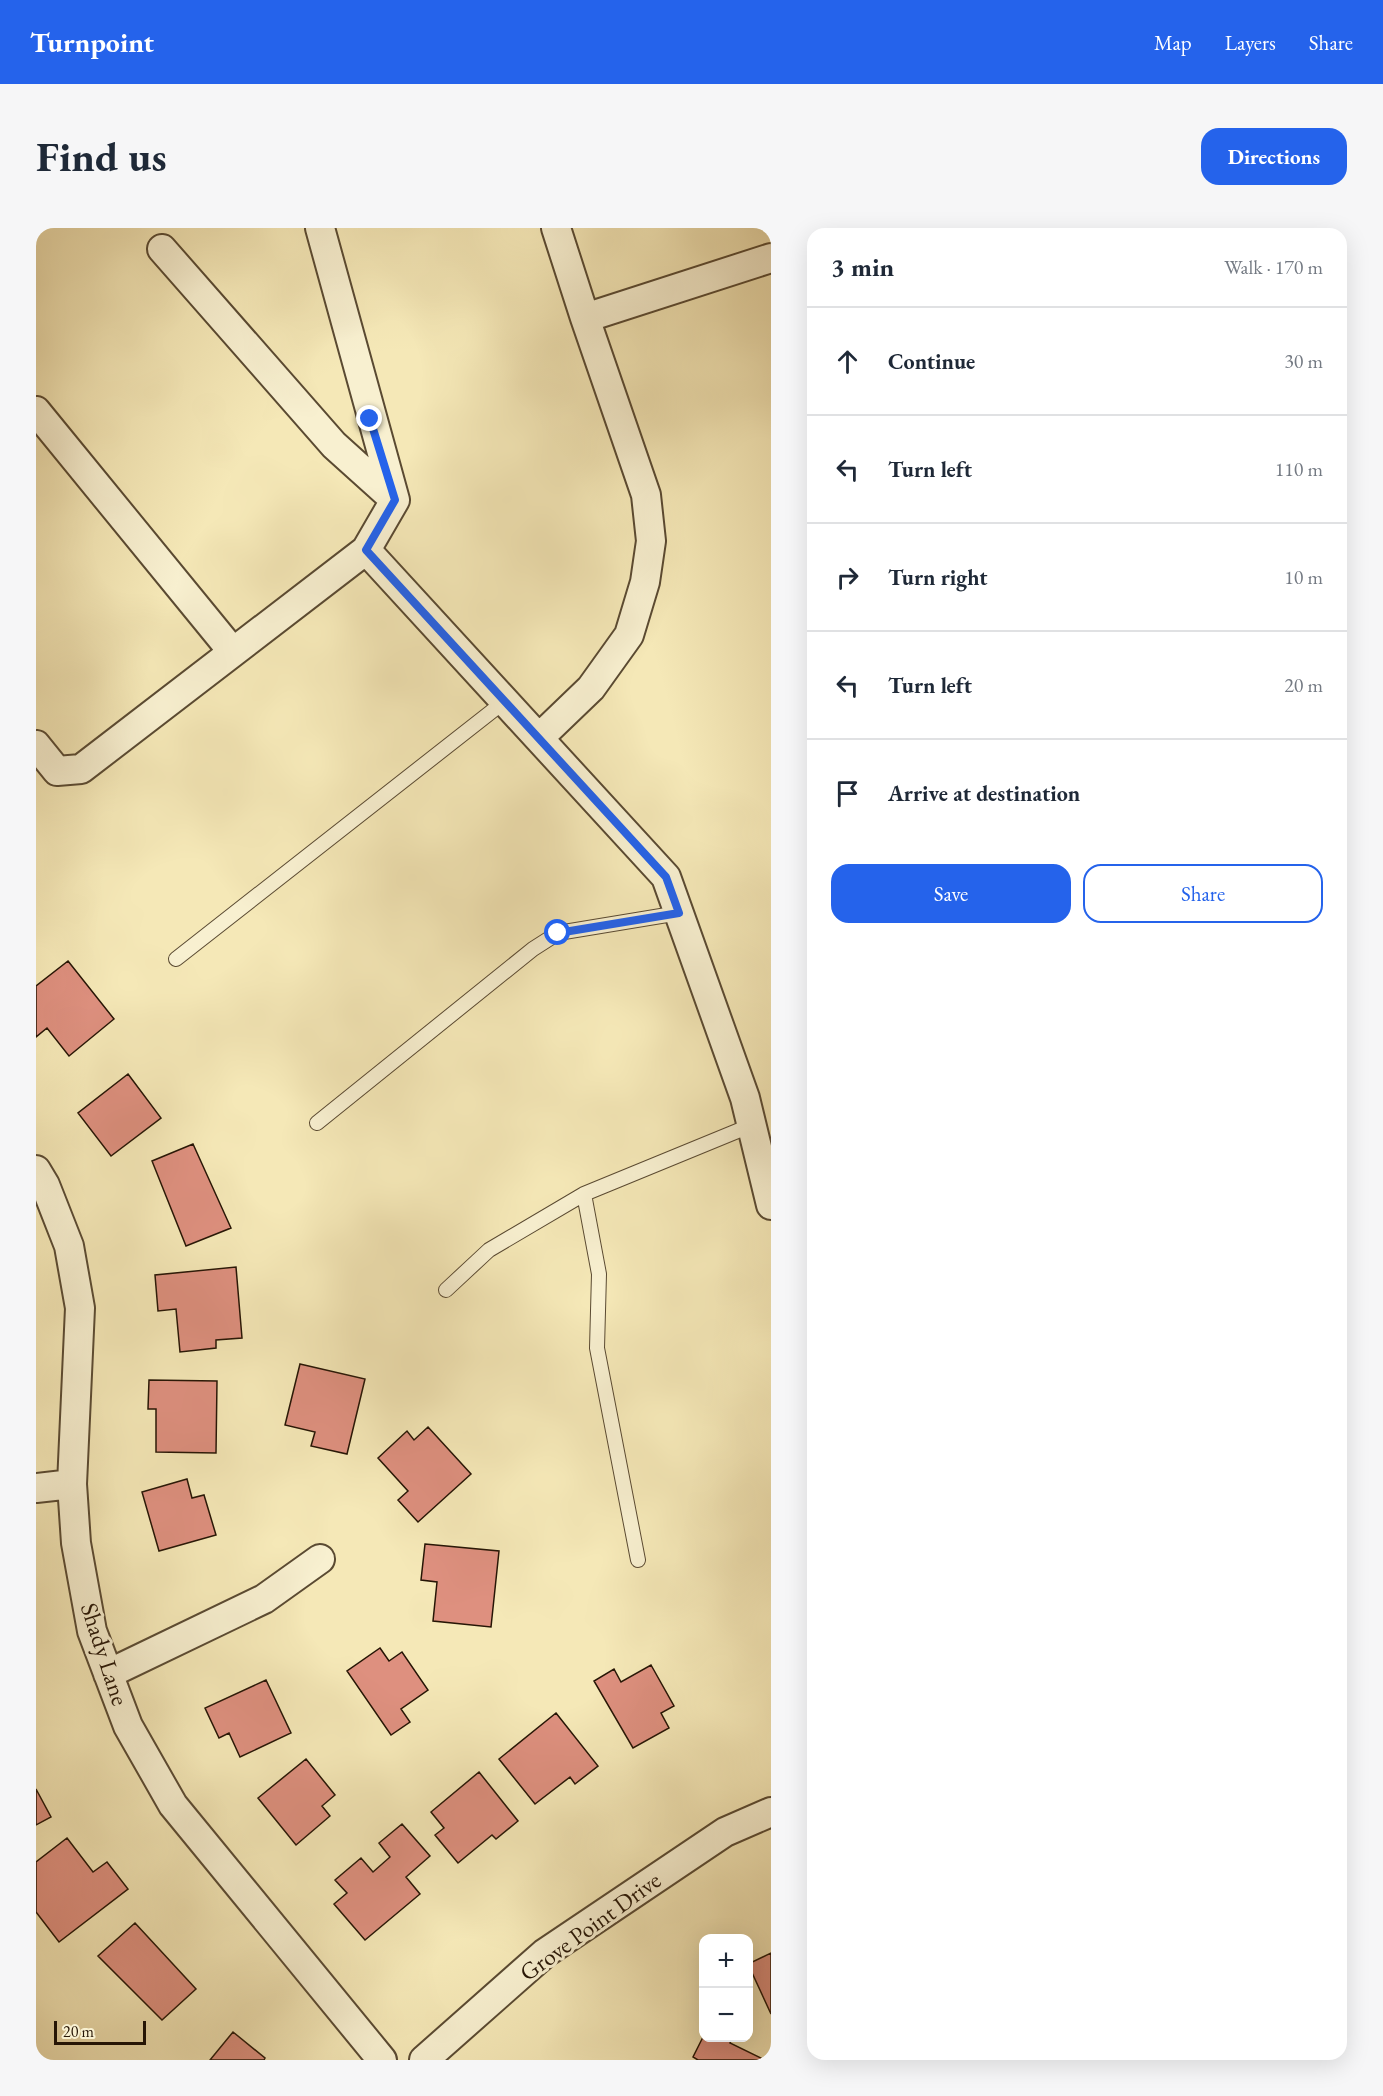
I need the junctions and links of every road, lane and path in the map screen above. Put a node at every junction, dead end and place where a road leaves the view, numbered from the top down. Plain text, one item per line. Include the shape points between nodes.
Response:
1 (321, 228) edge
2 (556, 228) edge
3 (162, 249) dead end
4 (771, 258) edge
5 (585, 318) junction
6 (36, 411) edge
7 (395, 500) junction
8 (366, 550) junction
9 (233, 652) junction
10 (505, 701) junction
11 (539, 738) junction
12 (36, 745) edge
13 (679, 913) junction
14 (176, 959) dead end
15 (317, 1123) dead end
16 (752, 1125) junction
17 (36, 1170) edge
18 (584, 1194) junction
19 (771, 1205) edge
20 (446, 1290) dead end
21 (72, 1484) junction
22 (36, 1488) edge
23 (320, 1559) dead end
24 (638, 1560) dead end
25 (108, 1674) junction
26 (771, 1812) edge
27 (382, 2060) edge
28 (424, 2060) edge

1 - 7 street
2 - 5 street
3 - 7 street via 334,445
4 - 5 street
5 - 11 street via 646,495 651,541 645,582 629,635 591,688
6 - 9 street
7 - 8 street
8 - 9 street
8 - 10 street
9 - 12 street via 81,769 57,771
10 - 11 street
10 - 14 lane
11 - 13 street via 666,877
13 - 15 lane via 558,933
13 - 16 street
16 - 18 lane
16 - 19 street
17 - 21 street, Shady Lane via 69,1246 80,1308
18 - 20 lane via 489,1250
18 - 24 lane via 599,1274 597,1348
21 - 22 street
21 - 25 street, Shady Lane via 76,1543 92,1631
23 - 25 street via 264,1599
25 - 27 street, Shady Lane via 128,1726 173,1805
26 - 28 street, Grove Point Drive via 725,1832 545,1953

